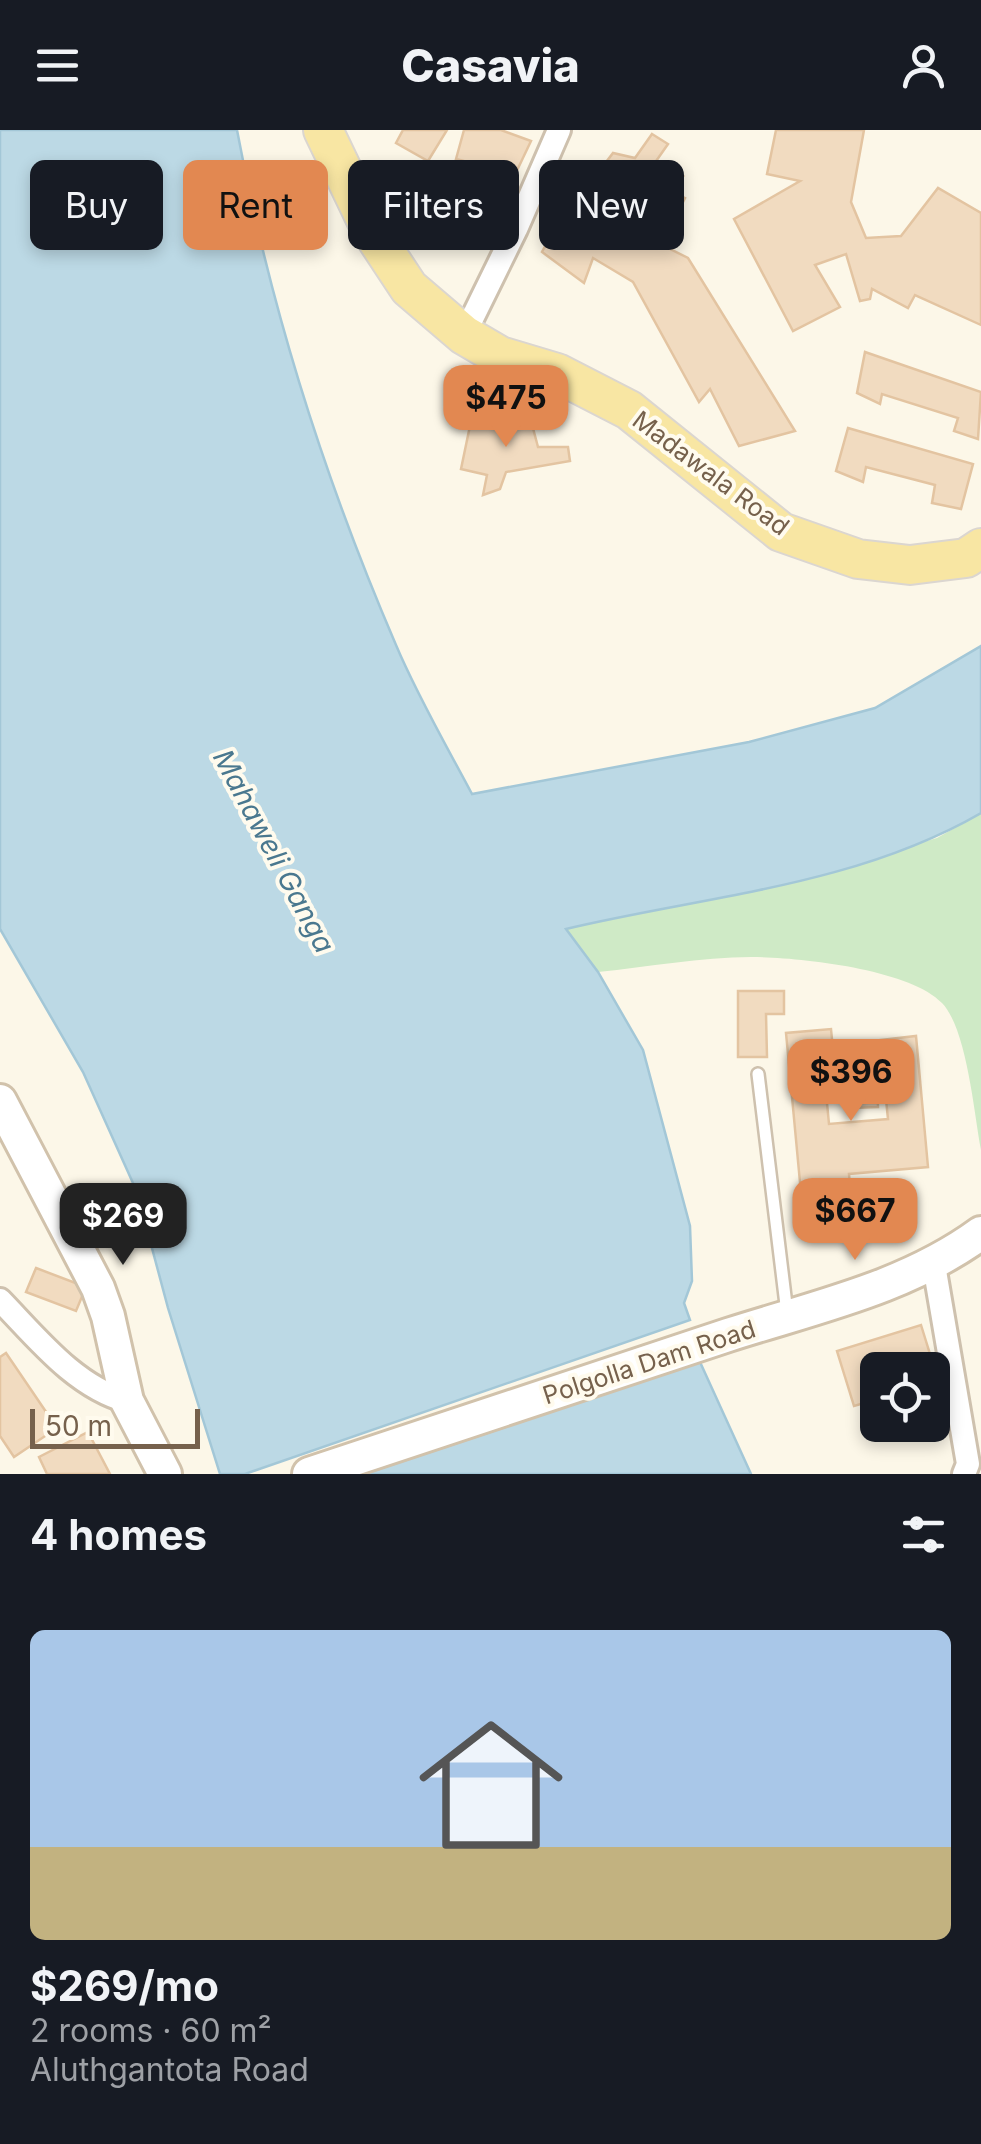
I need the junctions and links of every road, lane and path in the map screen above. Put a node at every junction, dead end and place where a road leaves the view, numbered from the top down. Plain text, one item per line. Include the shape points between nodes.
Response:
1 (323, 130) edge
2 (560, 130) edge
3 (464, 335) junction
4 (981, 548) edge
5 (758, 1074) dead end
6 (0, 1101) edge
7 (981, 1234) edge
8 (934, 1265) junction
9 (0, 1300) edge
10 (787, 1315) junction
11 (126, 1402) junction
12 (165, 1474) edge
13 (309, 1474) edge
14 (964, 1474) edge

1 - 3 main road, Madawala Road via 372,232 409,288
2 - 3 street
3 - 4 main road, Madawala Road via 629,410 781,532 858,559 910,565 966,558
5 - 10 lane
6 - 11 main road via 98,1288
7 - 8 main road, Polgolla Dam Road
8 - 10 main road, Polgolla Dam Road
8 - 14 street via 968,1464
9 - 11 street via 85,1381
10 - 13 main road, Polgolla Dam Road
11 - 12 main road

